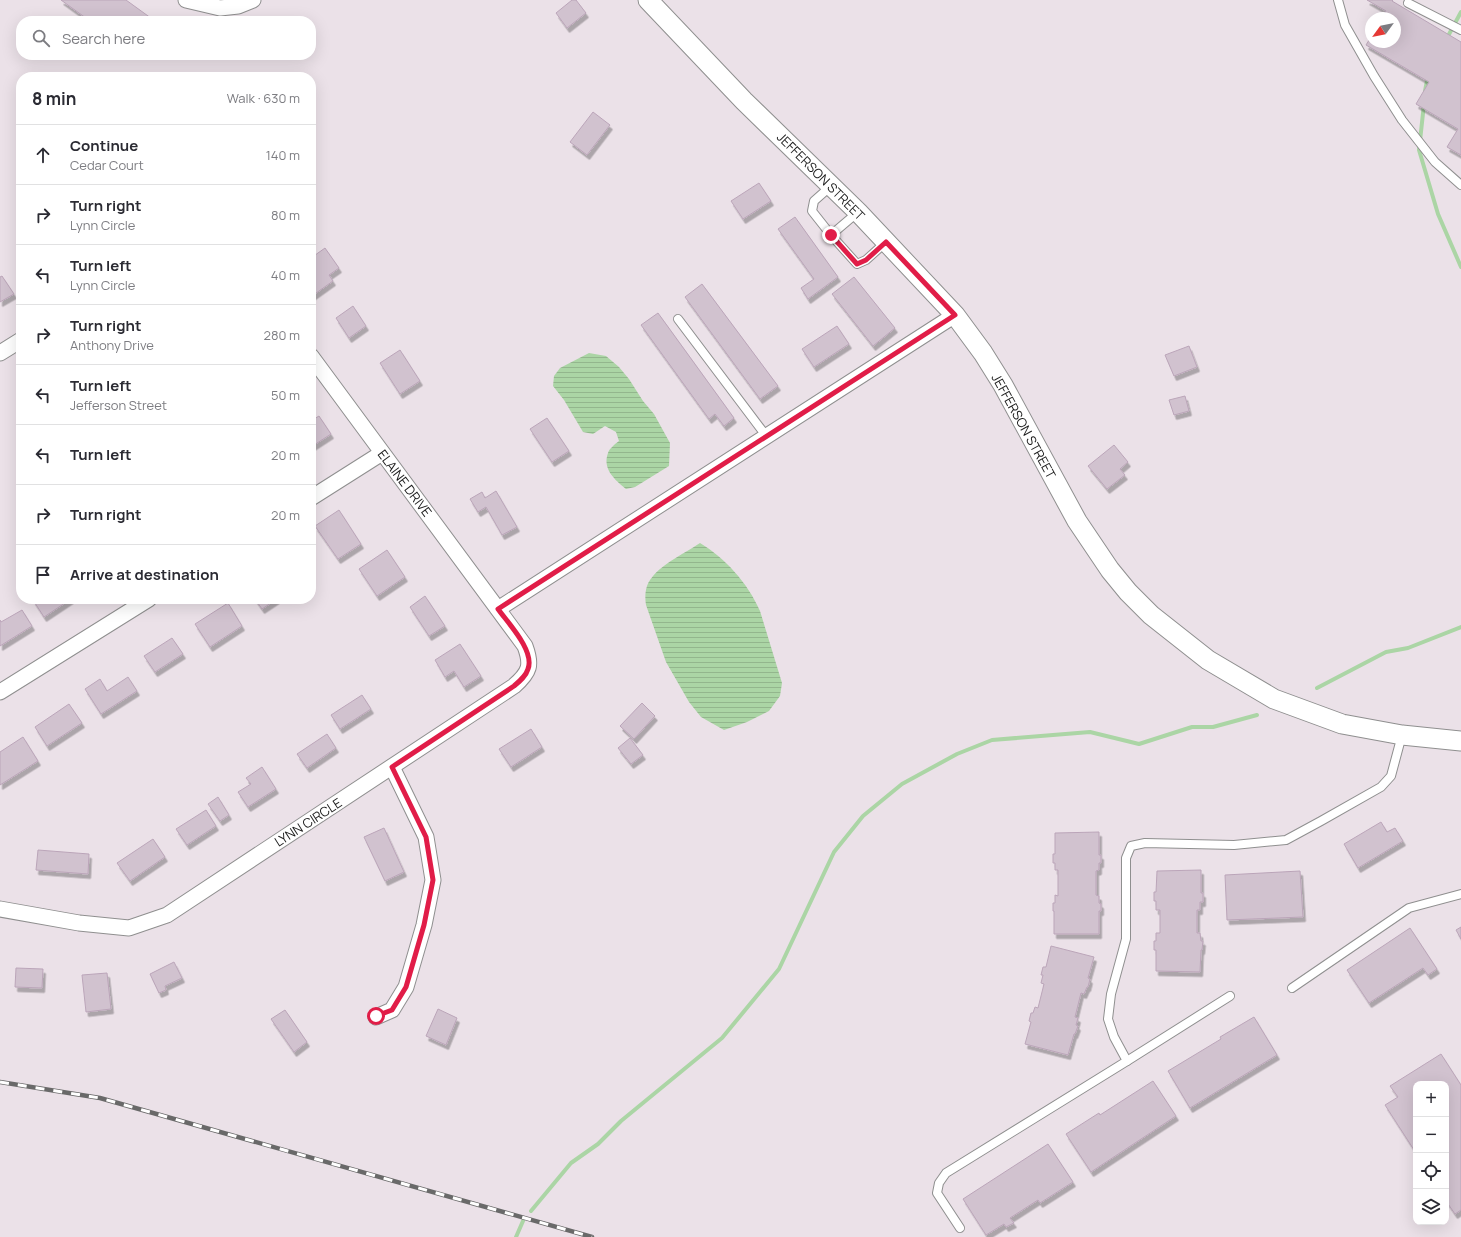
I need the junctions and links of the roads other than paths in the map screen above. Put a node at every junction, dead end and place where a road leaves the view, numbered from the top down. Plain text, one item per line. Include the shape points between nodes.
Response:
1 (186, 0) edge
2 (253, 0) edge
3 (648, 0) edge
4 (1338, 0) edge
5 (1408, 2) dead end
6 (1461, 30) edge
7 (1461, 185) edge
8 (831, 186) junction
9 (858, 212) junction
10 (831, 235) junction
11 (886, 242) junction
12 (955, 315) junction
13 (678, 319) dead end
14 (16, 343) edge
15 (0, 353) edge
16 (316, 363) edge
17 (767, 437) junction
18 (382, 453) junction
19 (316, 495) edge
20 (141, 604) edge
21 (498, 609) junction
22 (0, 692) edge
23 (1402, 735) junction
24 (1461, 741) edge
25 (392, 767) junction
26 (1461, 894) edge
27 (0, 909) edge
28 (1292, 988) dead end
29 (1230, 996) dead end
30 (376, 1016) dead end
31 (1127, 1061) junction
32 (960, 1228) dead end

1 - 2 street via 220,8 238,6
3 - 8 street, JEFFERSON STREET via 744,101
4 - 7 lane via 1345,25 1402,120 1435,162
5 - 6 lane
8 - 9 street, JEFFERSON STREET
8 - 10 lane via 814,202 812,210
9 - 10 lane
9 - 11 street, JEFFERSON STREET
10 - 11 lane via 857,264 866,260
11 - 12 street, JEFFERSON STREET
12 - 17 street
12 - 23 street, JEFFERSON STREET via 1003,385 1076,521 1110,570 1151,615 1208,660 1274,700 1342,724
13 - 17 lane
14 - 15 street
16 - 18 street, ELAINE DRIVE
17 - 21 street
18 - 19 street
18 - 21 street, ELAINE DRIVE
20 - 22 street
21 - 25 street, LYNN CIRCLE via 525,646 529,668 523,678
23 - 24 street, JEFFERSON STREET
23 - 31 lane via 1391,776 1382,787 1286,840 1234,846 1145,843 1131,846 1126,858 1126,938 1111,994 1108,1019
25 - 27 street, LYNN CIRCLE via 166,915 129,928
25 - 30 street via 426,837 433,880 424,925 406,987 392,1010
26 - 28 lane via 1409,908
29 - 31 lane
31 - 32 lane via 946,1173 939,1183 937,1193

